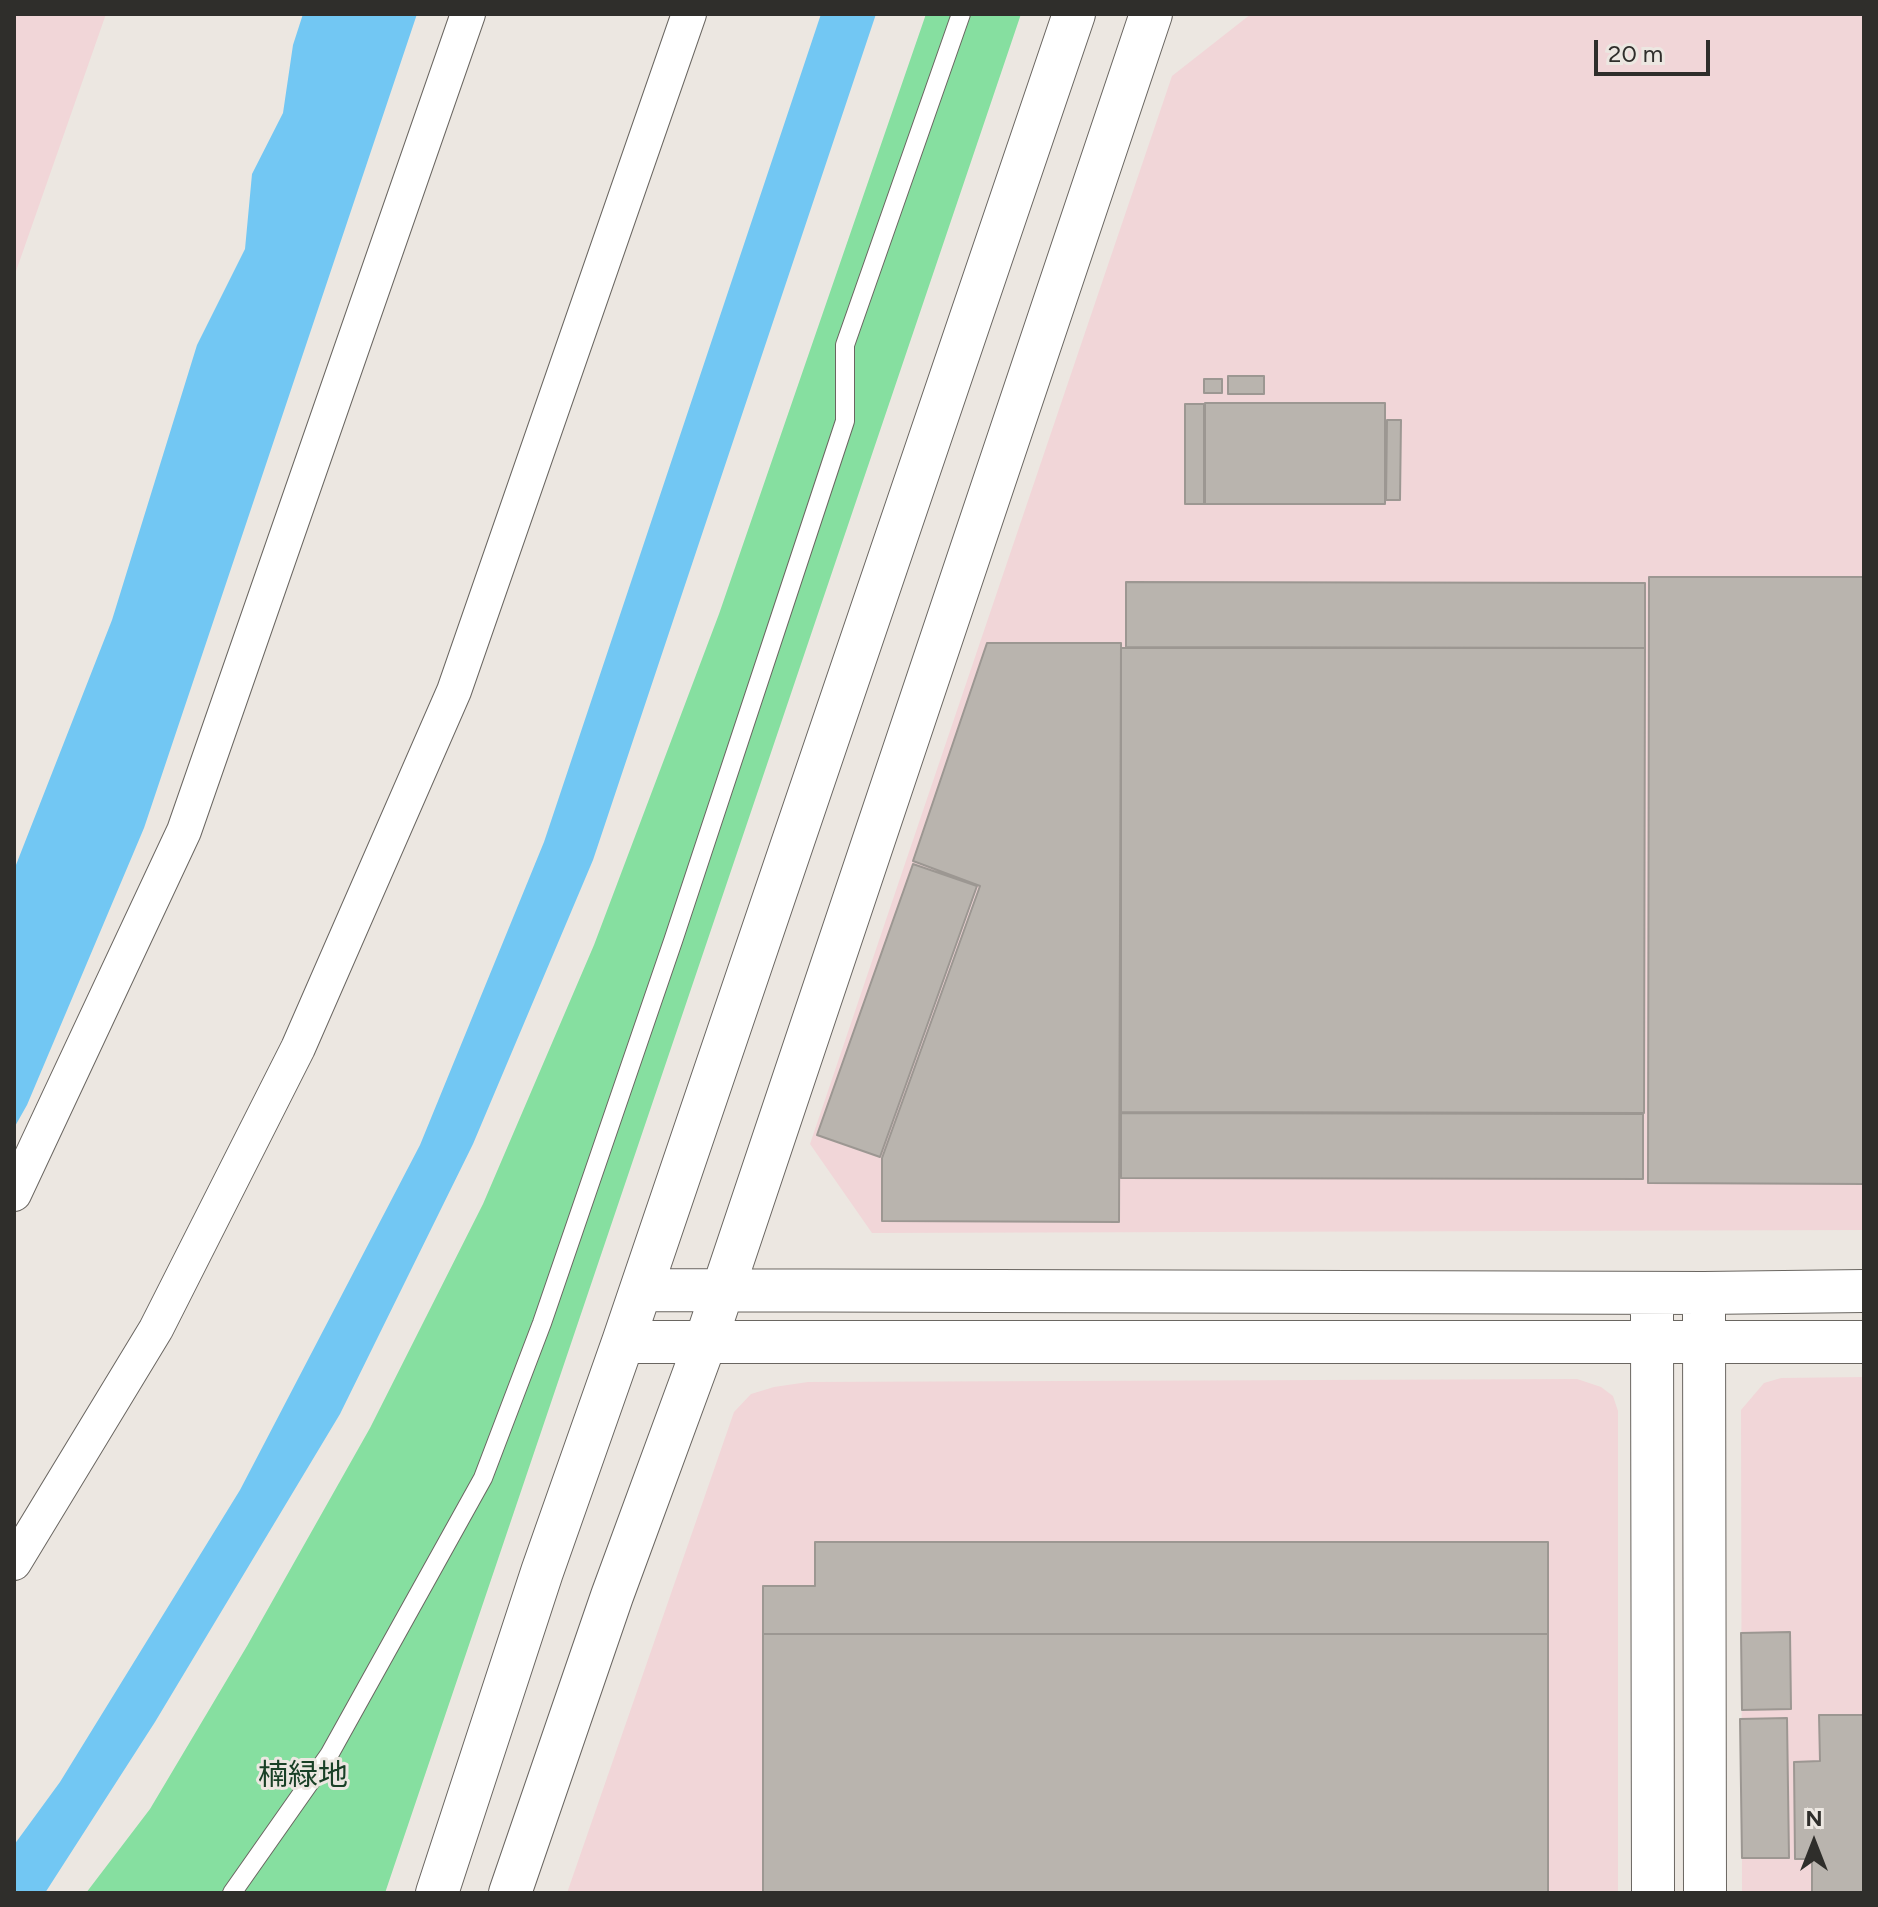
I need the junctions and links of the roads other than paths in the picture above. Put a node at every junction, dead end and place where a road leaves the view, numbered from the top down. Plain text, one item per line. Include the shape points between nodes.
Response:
1 (468, 14) edge
2 (689, 14) edge
3 (961, 14) edge
4 (1074, 14) edge
5 (1151, 14) edge
6 (14, 1194) edge
7 (641, 1290) junction
8 (723, 1290) junction
9 (1864, 1291) edge
10 (1652, 1293) junction
11 (1704, 1293) junction
12 (623, 1342) junction
13 (1652, 1342) junction
14 (1704, 1342) junction
15 (1864, 1342) edge
16 (705, 1343) junction
17 (14, 1563) edge
18 (232, 1893) edge
19 (437, 1893) edge
20 (510, 1893) edge
21 (1653, 1893) edge
22 (1705, 1893) edge

1 - 6 street via 184,831
2 - 17 street via 454,691 304,1034 156,1329
3 - 18 lane via 845,345 845,421 673,941 483,1478 329,1755
4 - 7 street
5 - 8 street
7 - 8 street
7 - 12 street
8 - 10 street
8 - 16 street
9 - 11 street
10 - 11 street
10 - 13 street
11 - 14 street
12 - 16 street
12 - 19 street
13 - 14 street
13 - 16 street
13 - 21 street
14 - 15 street
14 - 22 street
16 - 20 street

